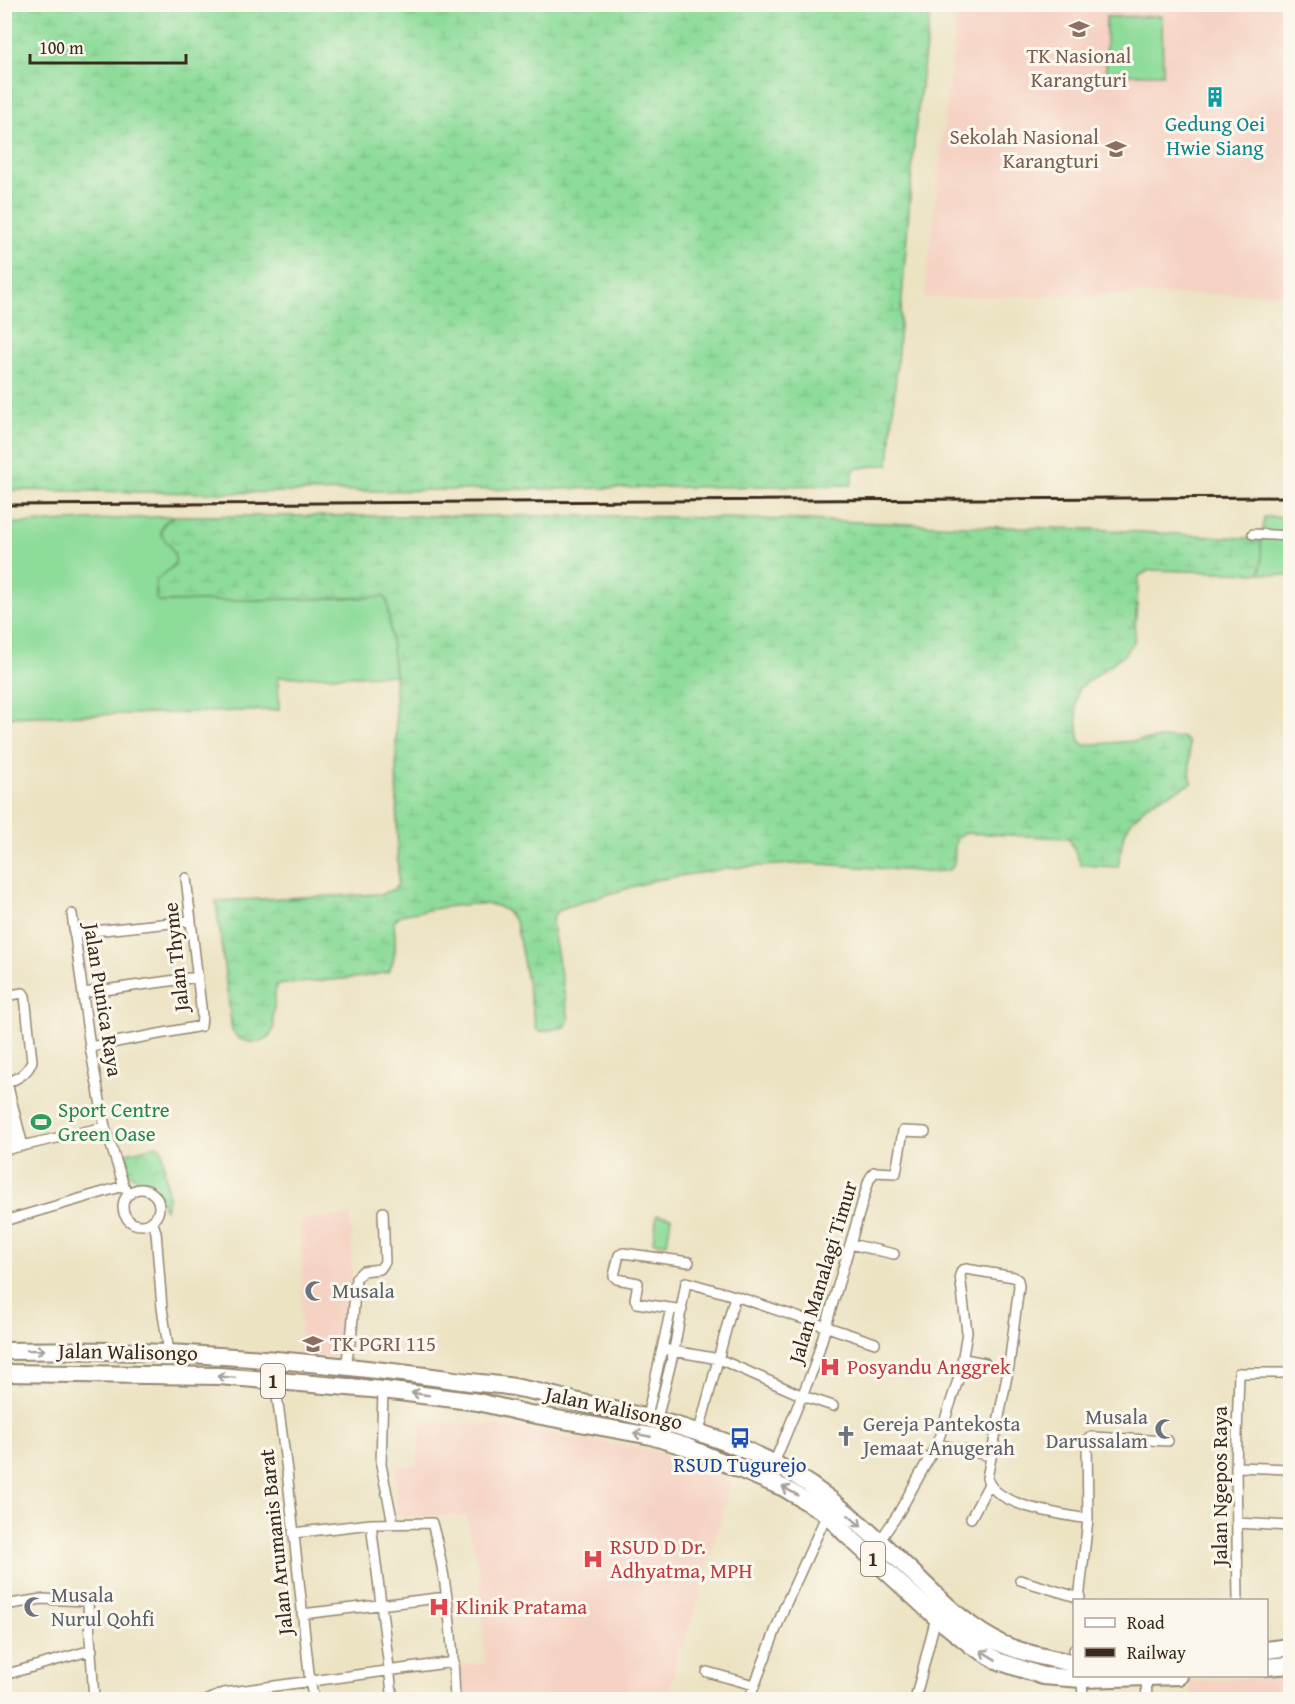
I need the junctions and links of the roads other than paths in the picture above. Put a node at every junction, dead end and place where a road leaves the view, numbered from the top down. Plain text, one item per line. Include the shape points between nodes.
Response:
1 (1253, 534) dead end
2 (1290, 536) edge
3 (186, 878) dead end
4 (72, 914) dead end
5 (190, 921) junction
6 (74, 933) junction
7 (198, 977) junction
8 (83, 993) junction
9 (4, 996) edge
10 (90, 1047) junction
11 (6, 1084) edge
12 (4, 1103) edge
13 (105, 1127) junction
14 (925, 1132) dead end
15 (19, 1146) junction
16 (4, 1150) edge
17 (127, 1190) junction
18 (383, 1212) dead end
19 (4, 1221) edge
20 (152, 1221) junction
21 (850, 1244) junction
22 (894, 1254) dead end
23 (688, 1262) dead end
24 (735, 1296) junction
25 (671, 1308) junction
26 (682, 1310) junction
27 (827, 1328) junction
28 (875, 1343) dead end
29 (662, 1349) junction
30 (4, 1350) edge
31 (67, 1350) junction
32 (674, 1350) junction
33 (170, 1352) junction
34 (719, 1359) junction
35 (964, 1359) junction
36 (985, 1363) dead end
37 (346, 1365) junction
38 (4, 1373) edge
39 (67, 1373) junction
40 (1290, 1373) edge
41 (275, 1381) junction
42 (384, 1390) junction
43 (803, 1396) junction
44 (833, 1406) dead end
45 (652, 1418) junction
46 (699, 1431) junction
47 (1168, 1441) dead end
48 (937, 1444) junction
49 (991, 1456) junction
50 (774, 1463) junction
51 (1236, 1467) junction
52 (1290, 1469) edge
53 (989, 1484) junction
54 (827, 1514) junction
55 (971, 1518) dead end
56 (1088, 1519) junction
57 (393, 1523) junction
58 (1237, 1523) junction
59 (371, 1524) junction
60 (1290, 1526) edge
61 (293, 1533) junction
62 (879, 1542) junction
63 (1020, 1580) dead end
64 (447, 1597) junction
65 (1080, 1599) edge
66 (1238, 1599) edge
67 (4, 1605) edge
68 (381, 1605) junction
69 (302, 1614) junction
70 (936, 1617) junction
71 (1290, 1647) edge
72 (93, 1650) junction
73 (1268, 1650) edge
74 (1073, 1659) edge
75 (454, 1662) junction
76 (1290, 1665) edge
77 (1268, 1667) edge
78 (390, 1670) junction
79 (707, 1672) dead end
80 (4, 1675) edge
81 (1141, 1677) edge
82 (1082, 1679) junction
83 (310, 1682) junction
84 (754, 1685) junction
85 (94, 1700) edge
86 (208, 1700) edge
87 (314, 1700) edge
88 (393, 1700) edge
89 (455, 1700) edge
90 (749, 1700) edge
91 (915, 1700) edge
92 (1083, 1700) edge
93 (1147, 1700) edge

1 - 2 street
3 - 5 street, Jalan Thyme
4 - 6 street, Jalan Punica Raya
5 - 6 street
5 - 7 street, Jalan Thyme
6 - 8 street, Jalan Punica Raya
7 - 8 street
7 - 10 street, Jalan Thyme via 201,1026
8 - 10 street, Jalan Punica Raya
9 - 11 street via 18,992 25,996 32,1061 25,1073
10 - 13 street, Jalan Punica Raya
11 - 15 street
12 - 15 street
13 - 15 street
13 - 17 street, Jalan Punica Raya
14 - 21 street, Jalan Manalagi Timur via 903,1131 896,1173 872,1173
15 - 16 street
17 - 19 street
17 - 20 street via 143,1190 155,1196 159,1209
17 - 20 street via 123,1212 127,1218 139,1225
18 - 37 street via 385,1262 380,1269 363,1271 356,1278
20 - 33 street
21 - 22 street
21 - 27 street, Jalan Manalagi Timur
23 - 25 street via 623,1252 619,1255 615,1278 638,1283 635,1301
24 - 26 street via 686,1282
24 - 27 street
24 - 34 street
25 - 26 street
25 - 29 street
26 - 32 street
27 - 28 street
27 - 43 street, Jalan Manalagi Timur
29 - 32 street
29 - 45 street
30 -> 31 highway, Jalan Walisongo / 1
31 - 33 highway, Jalan Walisongo / 1
31 - 39 highway
32 - 34 street
32 - 45 street
33 - 37 highway, Jalan Walisongo / 1
34 - 43 street
34 - 46 street
35 - 36 street
35 - 48 street
35 - 49 street via 966,1319 961,1272 966,1269 1014,1277 1019,1286 1009,1366
37 - 45 highway, Jalan Walisongo / 1 via 503,1385
38 - 39 highway, Jalan Walisongo / 1
41 -> 39 highway, Jalan Walisongo / 1
40 - 51 street, Jalan Ngepos Raya via 1240,1372
41 - 42 highway, Jalan Walisongo / 1
41 - 61 street, Jalan Arumanis Barat
54 -> 42 highway, Jalan Walisongo / 1 via 784,1488 660,1439 478,1401
42 - 57 street via 381,1465
43 - 44 street
43 - 50 street, Jalan Manalagi Timur
45 - 46 highway, Jalan Walisongo / 1
46 - 50 highway, Jalan Walisongo / 1
47 - 56 street via 1088,1438
48 - 49 street
48 - 62 street
49 - 53 street
50 -> 62 highway, Jalan Walisongo / 1 via 827,1496
51 - 52 street
51 - 58 street, Jalan Ngepos Raya
53 - 55 street
53 - 56 street via 1023,1506
54 - 70 highway, Jalan Walisongo / 1
54 - 84 street
56 - 65 street
57 - 59 street
57 - 64 street via 428,1521 432,1525
58 - 60 street
58 - 66 street, Jalan Ngepos Raya
59 - 61 street
59 - 68 street
61 - 69 street, Jalan Arumanis Barat
62 - 74 highway, Jalan Walisongo / 1 via 975,1628 1026,1653
63 - 65 street
64 - 68 street
64 - 75 street
67 - 72 street via 42,1599 86,1601
68 - 69 street
68 - 78 street
69 - 83 street, Jalan Arumanis Barat
82 -> 70 highway, Jalan Walisongo / 1 via 1042,1676 998,1661
70 - 91 street
71 - 73 highway
72 - 80 street
72 - 85 street
75 - 78 street
75 - 89 street
76 - 77 highway
78 - 83 street
78 - 88 street
79 - 84 street
81 - 82 highway, Jalan Walisongo / 1
81 - 93 street
82 - 92 street
83 - 86 street via 224,1693
83 - 87 street, Jalan Arumanis Barat
84 - 90 street

